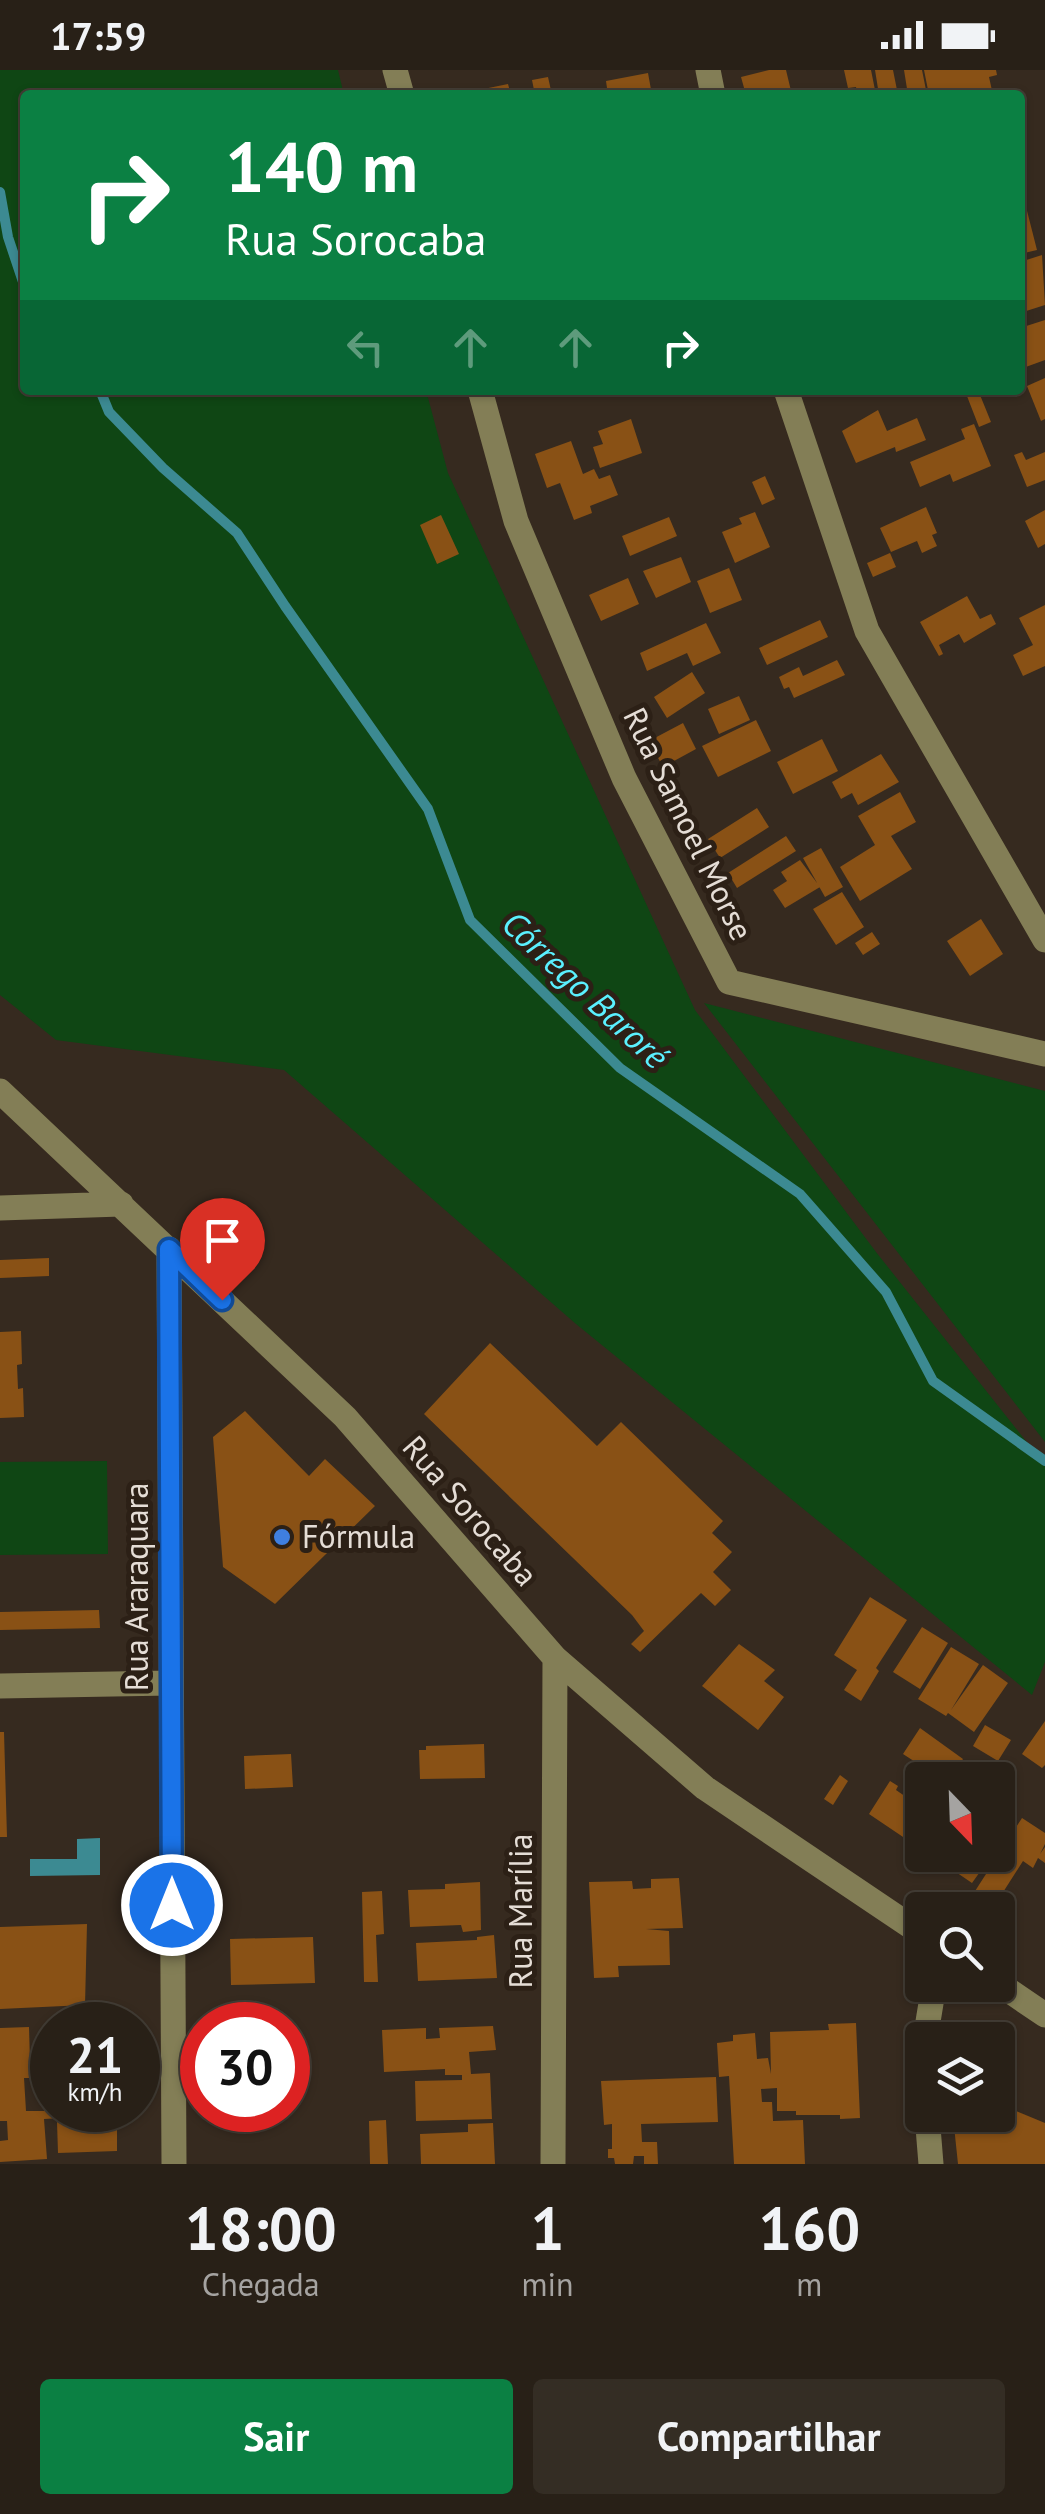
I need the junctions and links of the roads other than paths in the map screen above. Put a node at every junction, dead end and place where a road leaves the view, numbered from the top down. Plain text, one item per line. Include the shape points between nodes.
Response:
1 (481, 395) edge
2 (788, 395) edge
3 (1045, 940) edge
4 (1045, 1054) edge
5 (0, 1091) edge
6 (122, 1204) junction
7 (0, 1208) edge
8 (169, 1249) junction
9 (555, 1658) junction
10 (170, 1683) junction
11 (0, 1686) edge
12 (905, 1923) edge
13 (1015, 1995) edge
14 (1045, 2015) edge
15 (928, 2132) edge
16 (174, 2164) edge
17 (552, 2164) edge
18 (931, 2164) edge

1 - 4 street, Rua Samoel Morse via 516,521 624,778 729,982
2 - 3 street via 867,631
5 - 6 street, Rua Sorocaba
6 - 7 street
6 - 8 street, Rua Sorocaba
8 - 9 street, Rua Sorocaba via 345,1417
8 - 10 street, Rua Araraquara
9 - 12 street, Rua Sorocaba via 705,1788
9 - 17 street, Rua Marília
10 - 11 street
10 - 16 street, Rua Araraquara
13 - 14 street
15 - 18 street

